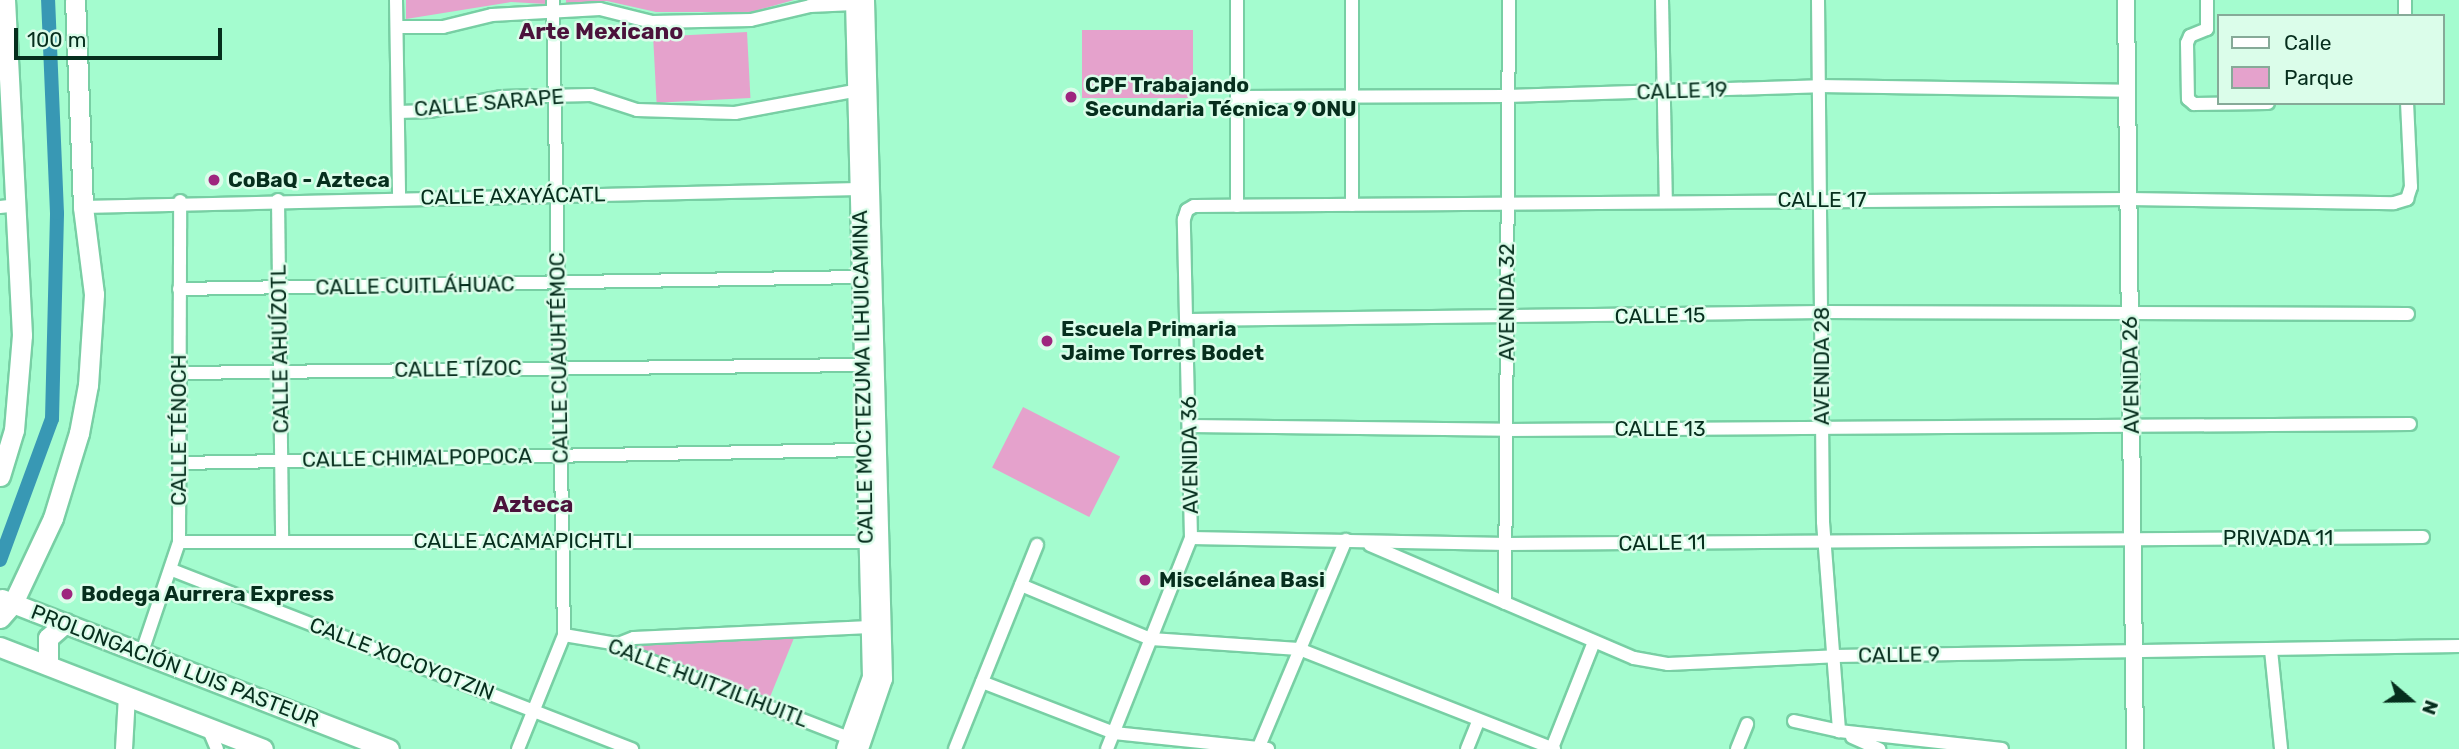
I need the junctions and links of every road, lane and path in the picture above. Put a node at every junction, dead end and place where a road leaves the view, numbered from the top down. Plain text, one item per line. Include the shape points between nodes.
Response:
1 (5, 0) edge
2 (75, 0) edge
3 (396, 0) edge
4 (1237, 0) edge
5 (1352, 0) edge
6 (1509, 0) edge
7 (1662, 0) edge
8 (1818, 0) edge
9 (2126, 0) edge
10 (2207, 0) edge
11 (858, 1) edge
12 (553, 7) edge
13 (397, 27) junction
14 (1819, 86) junction
15 (864, 89) junction
16 (2127, 91) junction
17 (1663, 92) junction
18 (554, 95) junction
19 (1507, 96) junction
20 (1238, 97) junction
21 (1353, 97) junction
22 (2218, 104) edge
23 (2407, 105) edge
24 (398, 111) junction
25 (859, 189) junction
26 (399, 197) junction
27 (556, 197) junction
28 (2129, 199) junction
29 (278, 200) junction
30 (1820, 200) junction
31 (180, 201) junction
32 (1666, 202) junction
33 (1507, 204) junction
34 (1352, 205) junction
35 (9, 206) edge
36 (1237, 206) junction
37 (83, 207) junction
38 (861, 277) junction
39 (558, 285) junction
40 (280, 287) junction
41 (179, 289) junction
42 (1822, 312) junction
43 (2130, 314) junction
44 (2408, 314) dead end
45 (1508, 319) junction
46 (1189, 320) junction
47 (863, 365) junction
48 (559, 368) junction
49 (281, 372) junction
50 (179, 373) junction
51 (2410, 424) dead end
52 (2131, 425) junction
53 (1190, 426) junction
54 (1822, 428) junction
55 (1507, 430) junction
56 (865, 450) junction
57 (561, 455) junction
58 (281, 461) junction
59 (179, 463) junction
60 (0, 476) edge
61 (2423, 537) dead end
62 (1191, 538) junction
63 (2134, 539) junction
64 (563, 540) junction
65 (1346, 540) junction
66 (282, 541) junction
67 (1827, 541) junction
68 (179, 542) junction
69 (867, 542) junction
70 (1363, 542) junction
71 (1507, 544) junction
72 (1037, 545) dead end
73 (172, 570) junction
74 (1021, 585) junction
75 (1505, 603) junction
76 (4, 607) edge
77 (65, 623) junction
78 (870, 627) junction
79 (564, 635) junction
80 (1151, 639) junction
81 (1594, 642) junction
82 (618, 644) junction
83 (2459, 646) edge
84 (0, 647) edge
85 (1299, 649) junction
86 (2271, 650) junction
87 (142, 652) junction
88 (2136, 652) junction
89 (1835, 656) junction
90 (48, 665) junction
91 (982, 682) junction
92 (127, 696) junction
93 (533, 710) junction
94 (1479, 719) junction
95 (1794, 721) dead end
96 (1747, 724) dead end
97 (208, 728) junction
98 (1839, 731) junction
99 (1114, 733) junction
100 (851, 745) edge
101 (1262, 748) edge
102 (124, 749) edge
103 (217, 749) edge
104 (263, 749) edge
105 (389, 749) edge
106 (518, 749) edge
107 (632, 749) edge
108 (955, 749) edge
109 (1107, 749) edge
110 (1467, 749) edge
111 (1553, 749) edge
112 (1737, 749) edge
113 (1879, 749) edge
114 (2002, 749) edge
115 (2135, 749) edge
116 (2281, 749) edge

1 - 35 main road
2 - 37 main road
3 - 13 street
4 - 20 street
5 - 21 street
6 - 19 street, AVENIDA 32
7 - 17 street
8 - 14 street, AVENIDA 28
9 - 16 street, AVENIDA 26
10 - 22 street via 2207,30 2190,36 2187,43 2188,99 2194,104
11 - 12 street via 751,20 652,22 600,9
11 - 15 street, CALLE MOCTEZUMA ILHUICAMINA
12 - 13 street via 443,27
12 - 18 street, CALLE CUAUHTÉMOC
13 - 24 street
14 - 16 street, CALLE 19
14 - 17 street, CALLE 19
14 - 30 street, AVENIDA 28
15 - 18 street, CALLE SARAPE via 735,113 637,110 591,95
15 - 25 street, CALLE MOCTEZUMA ILHUICAMINA
15 - 100 street, CALLE MOCTEZUMA ILHUICAMINA via 884,679
16 - 28 street, AVENIDA 26
17 - 19 street, CALLE 19
17 - 32 street
18 - 24 street, CALLE SARAPE
18 - 27 street, CALLE CUAUHTÉMOC
19 - 21 street, CALLE 19
19 - 33 street, AVENIDA 32
20 - 21 street, CALLE 19
20 - 36 street
21 - 34 street
23 - 28 street, CALLE 17 via 2411,187 2407,199
24 - 26 street
25 - 27 street, CALLE AXAYÁCATL
25 - 38 street, CALLE MOCTEZUMA ILHUICAMINA
26 - 27 street, CALLE AXAYÁCATL
26 - 29 street, CALLE AXAYÁCATL
27 - 39 street, CALLE CUAUHTÉMOC
28 - 30 street, CALLE 17
28 - 43 street, AVENIDA 26
29 - 31 street, CALLE AXAYÁCATL
29 - 40 street, CALLE AHUÍZOTL
30 - 32 street, CALLE 17
30 - 42 street, AVENIDA 28
31 - 37 street, CALLE AXAYÁCATL
31 - 41 street, CALLE TÉNOCH
32 - 33 street, CALLE 17
33 - 34 street, CALLE 17
33 - 45 street, AVENIDA 32
34 - 36 street, CALLE 17
35 - 60 main road via 20,383 14,430
36 - 46 street, AVENIDA 36 via 1186,210
37 - 76 main road via 94,294 88,385 68,475
38 - 39 street, CALLE CUITLÁHUAC
38 - 47 street, CALLE MOCTEZUMA ILHUICAMINA
39 - 40 street, CALLE CUITLÁHUAC
39 - 48 street, CALLE CUAUHTÉMOC
40 - 41 street, CALLE CUITLÁHUAC
40 - 49 street, CALLE AHUÍZOTL
41 - 50 street, CALLE TÉNOCH
42 - 43 street, CALLE 15
42 - 45 street, CALLE 15
42 - 54 street, AVENIDA 28
43 - 44 street, CALLE 15
43 - 52 street, AVENIDA 26
45 - 46 street, CALLE 15
45 - 55 street, AVENIDA 32
46 - 53 street, AVENIDA 36
47 - 48 street, CALLE TÍZOC
47 - 56 street, CALLE MOCTEZUMA ILHUICAMINA
48 - 49 street, CALLE TÍZOC
48 - 57 street, CALLE CUAUHTÉMOC
49 - 50 street, CALLE TÍZOC
49 - 58 street, CALLE AHUÍZOTL
50 - 59 street, CALLE TÉNOCH
51 - 52 street, CALLE 13
52 - 54 street, CALLE 13
52 - 63 street, AVENIDA 26
53 - 55 street, CALLE 13
53 - 62 street, AVENIDA 36
54 - 55 street, CALLE 13
54 - 67 street, AVENIDA 28
55 - 71 street, AVENIDA 32
56 - 57 street, CALLE CHIMALPOPOCA
56 - 69 street, CALLE MOCTEZUMA ILHUICAMINA
57 - 58 street, CALLE CHIMALPOPOCA
57 - 64 street, CALLE CUAUHTÉMOC
58 - 59 street, CALLE CHIMALPOPOCA
58 - 66 street, CALLE AHUÍZOTL
59 - 68 street, CALLE TÉNOCH
61 - 63 street, PRIVADA 11
62 - 65 street, CALLE 11
62 - 80 street
63 - 67 street, CALLE 11
63 - 88 street, AVENIDA 26
64 - 66 street, CALLE ACAMAPICHTLI
64 - 69 street, CALLE ACAMAPICHTLI
64 - 79 street, CALLE CUAUHTÉMOC
65 - 70 street, CALLE 11
65 - 85 street
66 - 68 street, CALLE ACAMAPICHTLI
67 - 71 street, CALLE 11
67 - 89 street, AVENIDA 28
68 - 73 street, CALLE TÉNOCH
69 - 78 street, CALLE MOCTEZUMA ILHUICAMINA
70 - 71 street, CALLE 11
70 - 75 street, CALLE 9
71 - 75 street, AVENIDA 32
72 - 74 street
73 - 87 street, CALLE TÉNOCH
73 - 93 street, CALLE XOCOYOTZIN
74 - 80 street
74 - 91 street
75 - 81 street, CALLE 9
76 - 77 main road, PROLONGACIÓN LUIS PASTEUR
77 - 87 main road, PROLONGACIÓN LUIS PASTEUR
77 - 90 main road via 48,638
78 - 82 street via 634,638
78 - 100 street, CALLE MOCTEZUMA ILHUICAMINA via 870,688
79 - 82 street, CALLE HUITZILÍHUITL
79 - 93 street, CALLE CUAUHTÉMOC
80 - 85 street
80 - 99 street
81 - 89 street, CALLE 9 via 1634,658 1668,664
81 - 111 street
82 - 100 street, CALLE HUITZILÍHUITL
83 - 86 street, CALLE 9
84 - 90 main road
85 - 94 street
85 - 101 street
86 - 88 street, CALLE 9
86 - 116 street
87 - 105 main road, PROLONGACIÓN LUIS PASTEUR
88 - 89 street, CALLE 9
88 - 115 street, AVENIDA 26
89 - 98 street, AVENIDA 28
90 - 92 main road
91 - 99 street
91 - 108 street
92 - 97 main road
92 - 102 street
93 - 106 street, CALLE CUAUHTÉMOC
93 - 107 street, CALLE XOCOYOTZIN
94 - 110 street
94 - 111 street
95 - 98 street
96 - 112 street
97 - 103 street
97 - 104 main road
98 - 113 street
98 - 114 street
99 - 101 street
99 - 109 street

